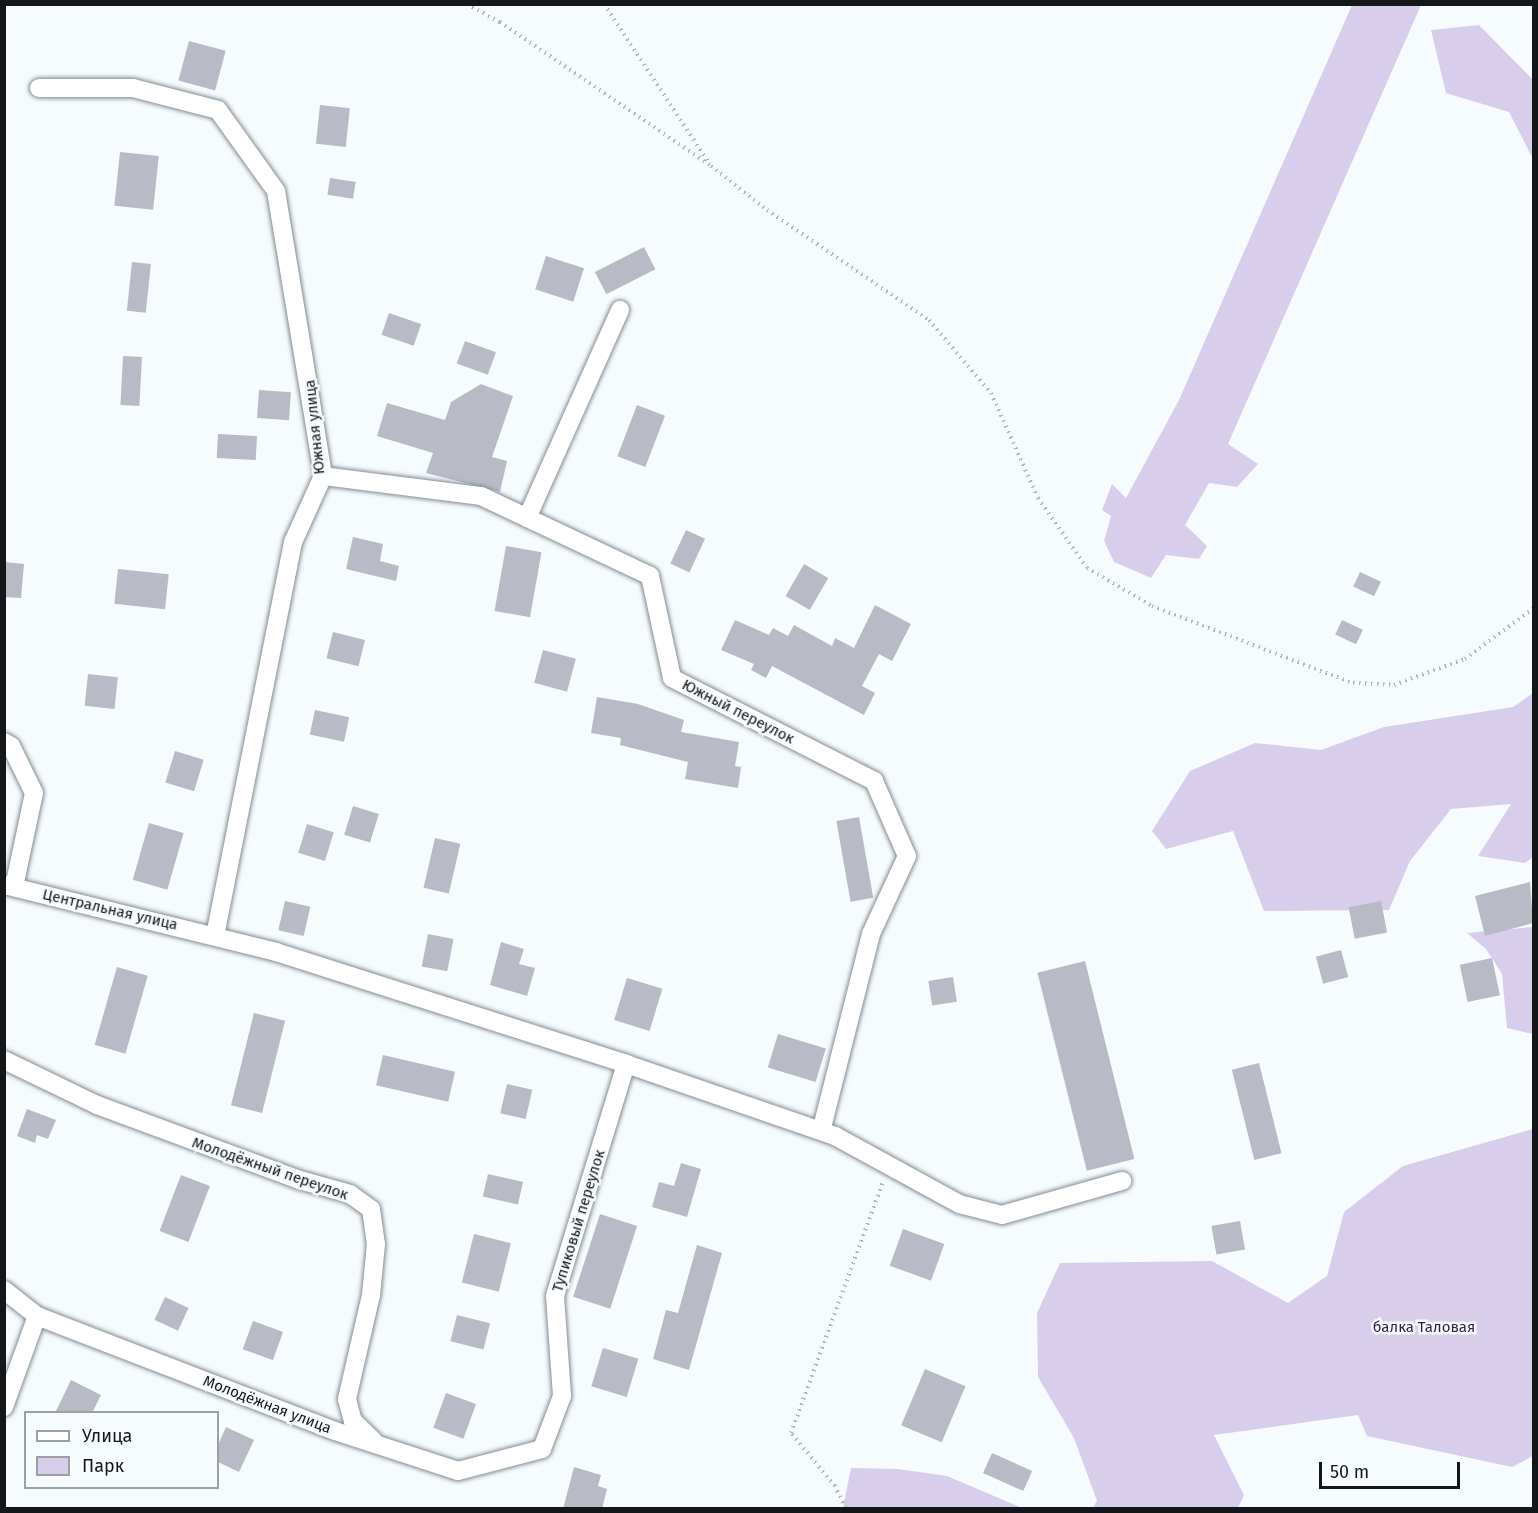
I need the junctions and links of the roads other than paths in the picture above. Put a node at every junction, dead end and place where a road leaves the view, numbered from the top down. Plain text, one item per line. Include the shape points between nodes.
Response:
1 (39, 88) dead end
2 (620, 310) dead end
3 (323, 476) junction
4 (527, 518) junction
5 (4, 742) edge
6 (9, 886) edge
7 (215, 935) junction
8 (4, 1060) edge
9 (626, 1064) junction
10 (821, 1131) junction
11 (1122, 1180) dead end
12 (4, 1290) edge
13 (37, 1316) junction
14 (4, 1407) edge
15 (377, 1445) junction
16 (542, 1449) joint

1 - 3 street, Южная улица via 133,88 218,110 276,191
2 - 4 street
3 - 4 street, Южный переулок via 480,496
3 - 7 street, Южная улица via 293,542
4 - 10 street, Южный переулок via 650,576 672,678 874,781 907,856 871,934
5 - 6 street via 11,746 34,793
6 - 7 street, Центральная улица
7 - 9 street, Центральная улица
8 - 15 street, Молодёжный переулок via 108,1110 300,1180 350,1194 371,1209 376,1245 371,1295 347,1399 353,1420
9 - 10 street, Центральная улица
9 - 16 street, Тупиковый переулок via 555,1296 562,1395
10 - 11 street, Центральная улица via 958,1204 1002,1215
12 - 13 street, Молодёжная улица
13 - 14 street
13 - 15 street, Молодёжная улица
15 - 16 street, Молодёжная улица via 458,1471

